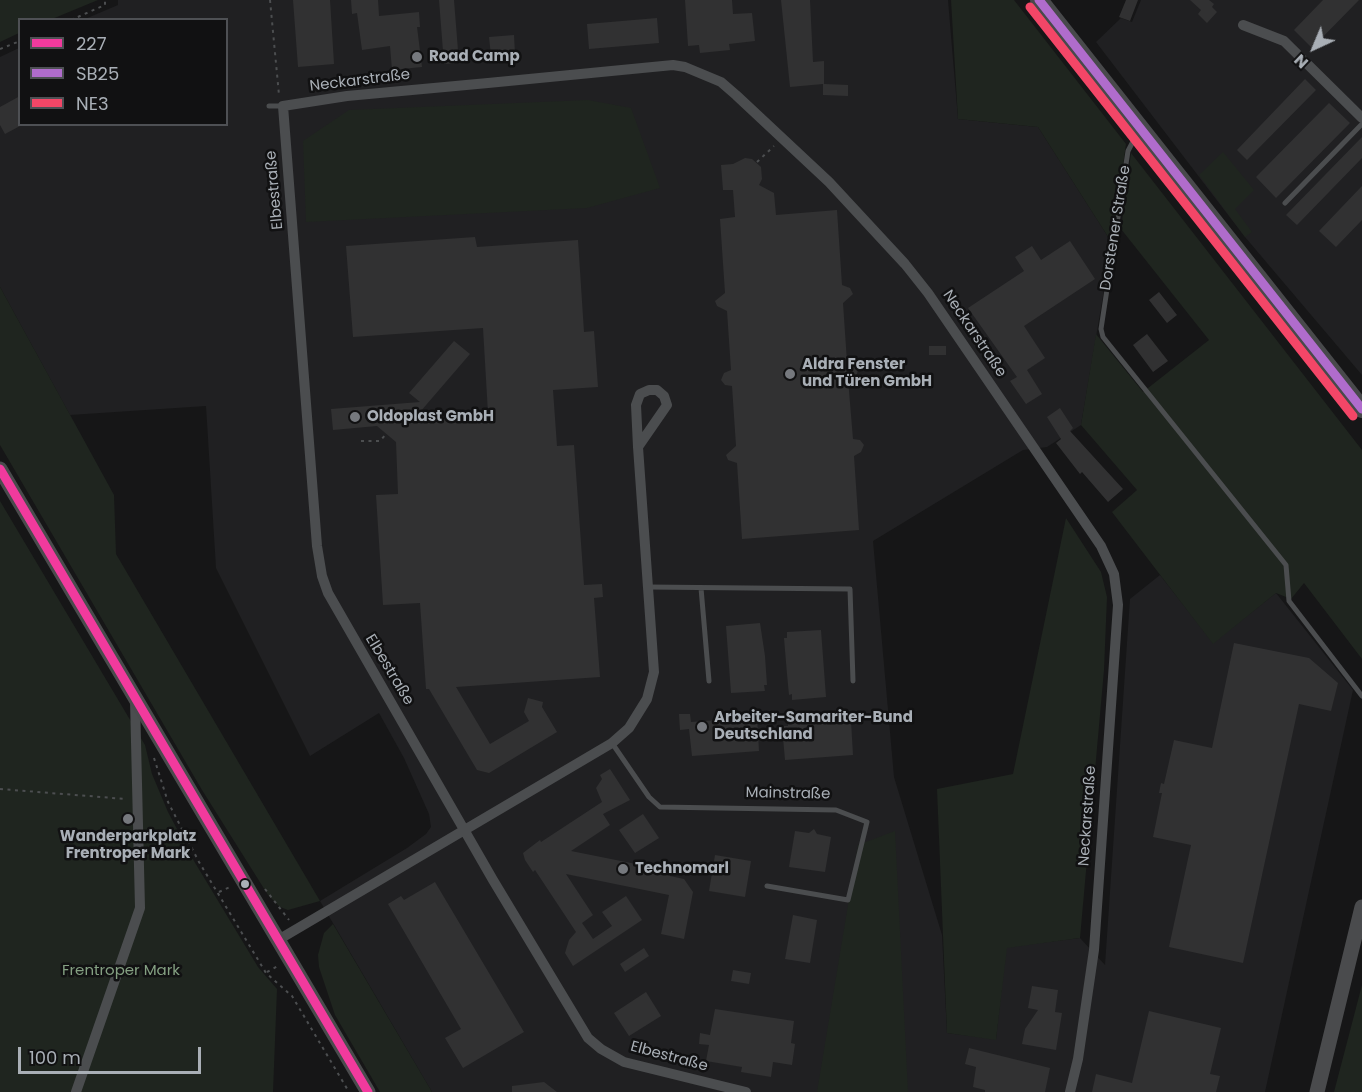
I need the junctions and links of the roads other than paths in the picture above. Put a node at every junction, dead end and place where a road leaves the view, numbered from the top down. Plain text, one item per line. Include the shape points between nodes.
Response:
1 (1039, 0) edge
2 (1243, 25) dead end
3 (269, 106) dead end
4 (283, 106) junction
5 (1362, 118) edge
6 (1362, 124) edge
7 (1139, 129) junction
8 (1285, 203) dead end
9 (1362, 410) edge
10 (638, 447) junction
11 (0, 469) edge
12 (648, 587) junction
13 (701, 588) junction
14 (709, 681) dead end
15 (853, 681) dead end
16 (1362, 696) edge
17 (135, 700) junction
18 (612, 743) junction
19 (464, 830) junction
20 (767, 886) dead end
21 (1362, 907) edge
22 (278, 940) junction
23 (76, 1092) edge
24 (368, 1092) edge
25 (746, 1092) edge
26 (1070, 1092) edge
27 (1317, 1092) edge

1 - 7 main road
2 - 5 street via 1284,41
3 - 4 lane
4 - 19 street, Elbestraße via 316,546 322,576 335,609
4 - 26 street, Neckarstraße via 347,96 673,65 721,82 857,210 928,293 1101,546 1114,574 1118,605 1093,958
6 - 8 lane
7 - 9 main road
7 - 16 lane, Dorstener Straße via 1128,151 1101,329 1103,337 1286,565 1289,601
10 - 10 street via 636,405 640,394 657,390 667,405
10 - 12 street
11 - 17 main road
12 - 13 lane
12 - 18 street via 654,672 647,699 629,728
13 - 14 lane
13 - 15 lane via 850,589
17 - 22 main road
17 - 23 street via 140,908
18 - 19 street
18 - 20 lane, Mainstraße via 649,798 660,807 836,810 867,822 848,900
19 - 22 street
19 - 25 street, Elbestraße via 588,1038 624,1062
21 - 27 main road
22 - 24 main road

